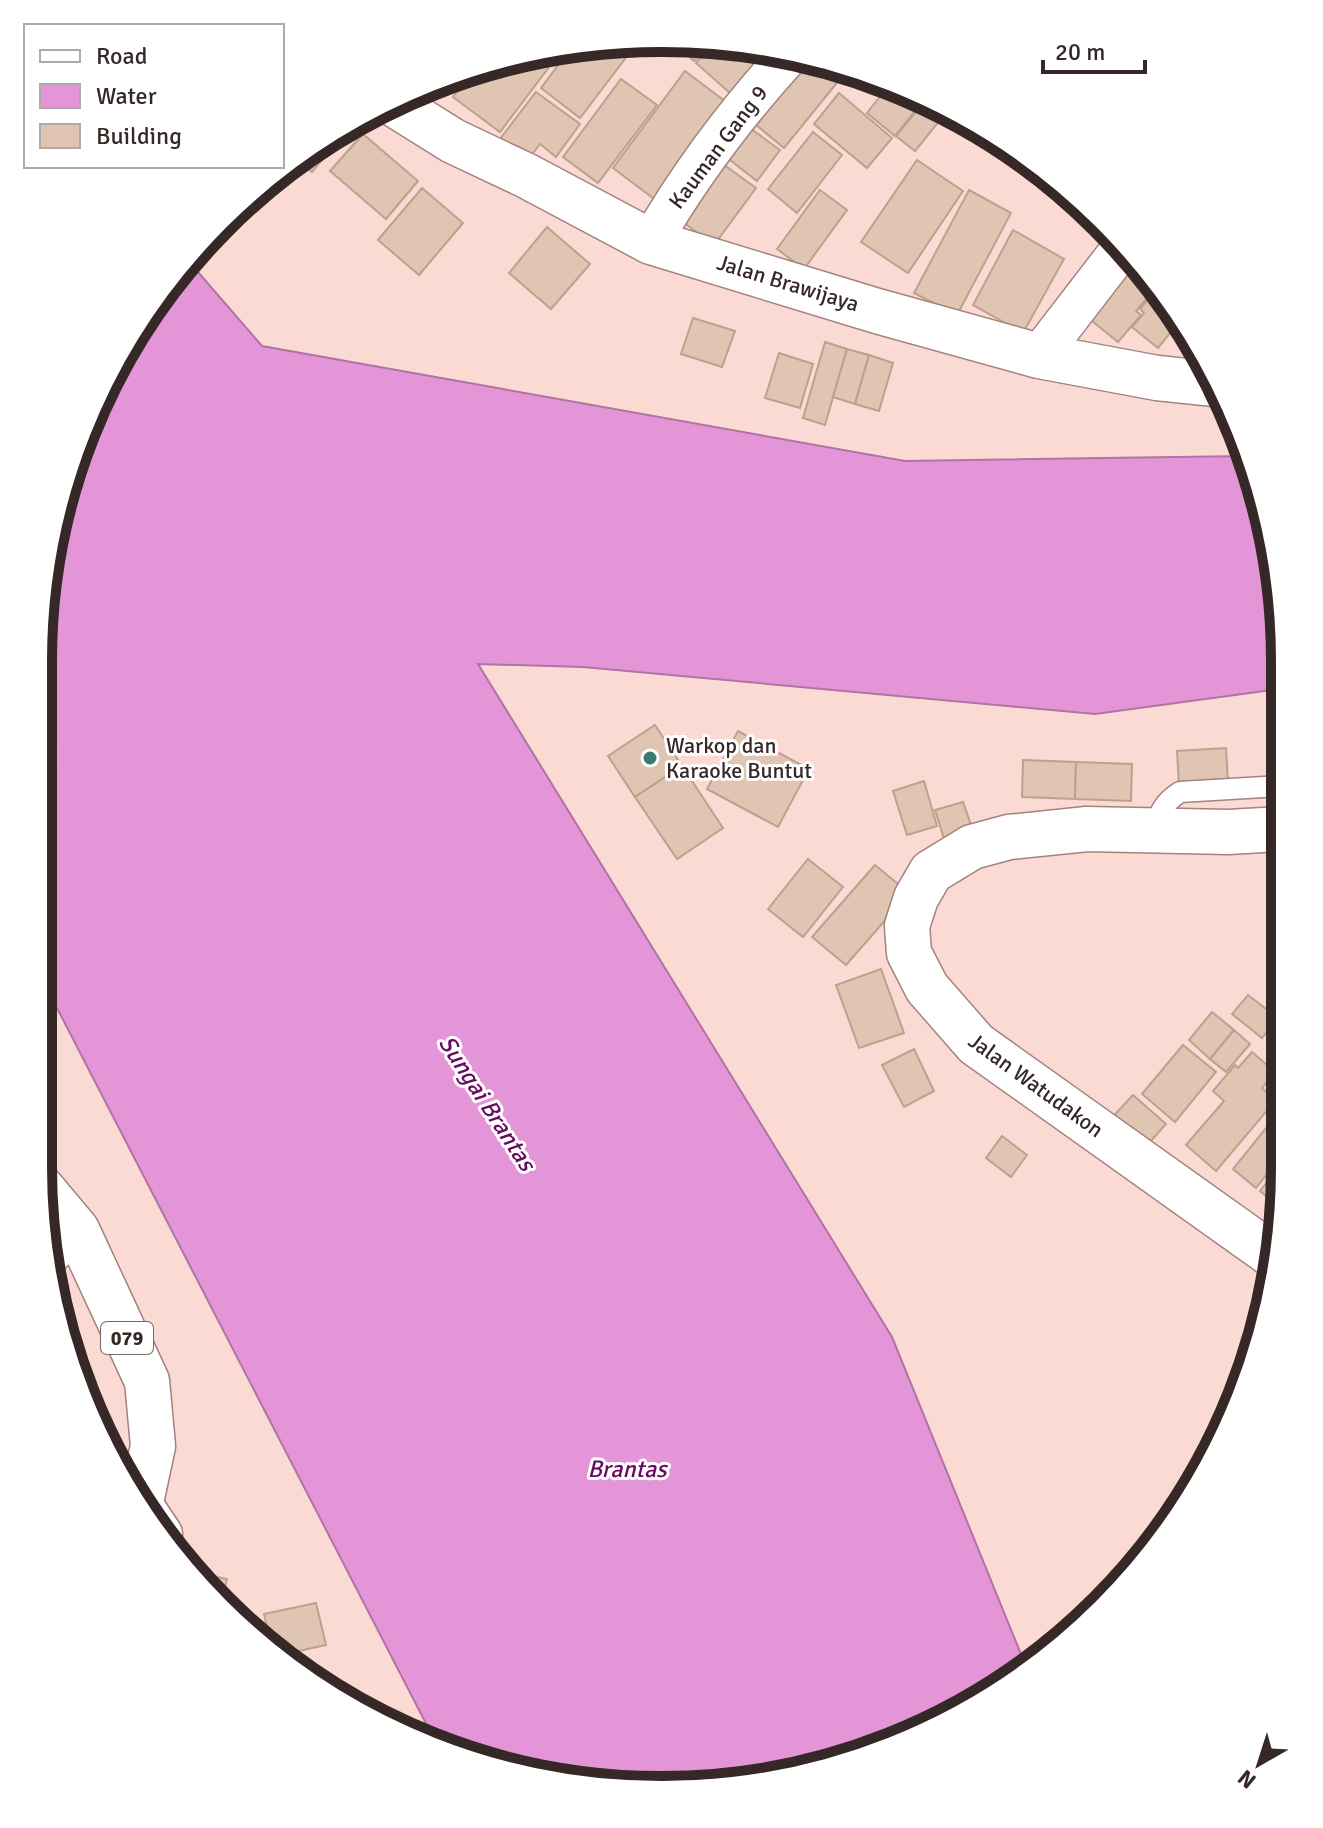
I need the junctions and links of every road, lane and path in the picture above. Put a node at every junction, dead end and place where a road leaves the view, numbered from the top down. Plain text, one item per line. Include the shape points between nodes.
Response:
1 (774, 63) edge
2 (403, 110) edge
3 (651, 242) junction
4 (1116, 256) edge
5 (1039, 356) junction
6 (1203, 383) edge
7 (1271, 787) edge
8 (1271, 829) edge
9 (1154, 832) junction
10 (54, 1221) edge
11 (63, 1242) edge
12 (1265, 1250) edge
13 (149, 1496) edge

1 - 3 street, Kauman Gang 9
2 - 3 main road, Jalan Brawijaya via 453,141
3 - 5 main road, Jalan Brawijaya
4 - 5 street
5 - 6 main road, Jalan Brawijaya
7 - 9 lane via 1180,792 1160,811
8 - 9 main road, Jalan Watudakon
9 - 12 main road, Jalan Watudakon via 1087,829 1009,837 972,847 931,872 907,926 909,953 927,988 976,1044
10 - 11 main road, 079
11 - 13 main road, 079 via 147,1381 153,1446

